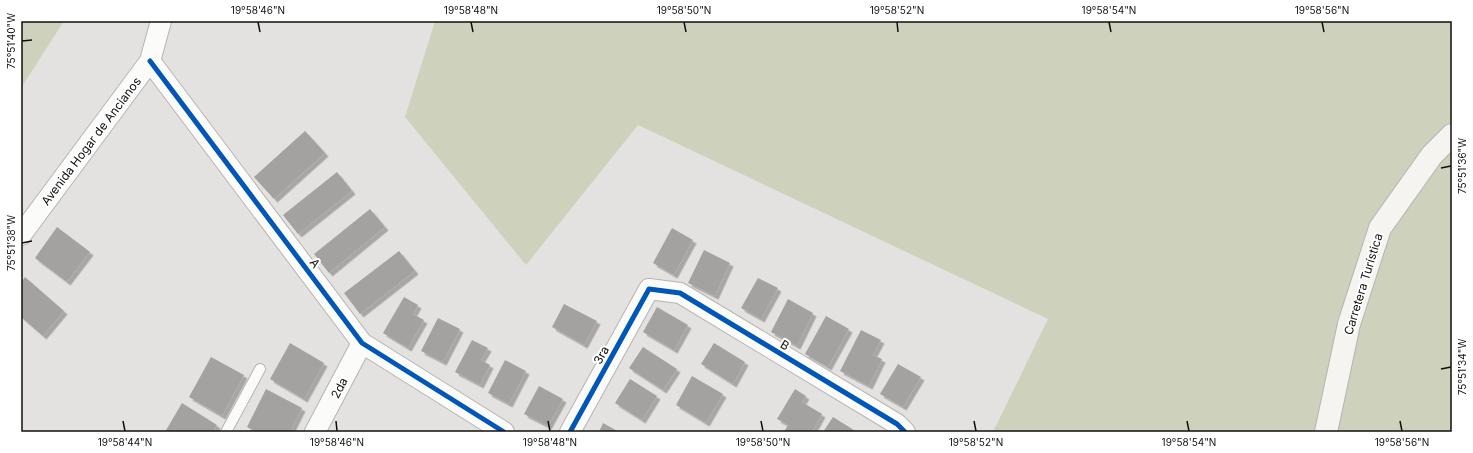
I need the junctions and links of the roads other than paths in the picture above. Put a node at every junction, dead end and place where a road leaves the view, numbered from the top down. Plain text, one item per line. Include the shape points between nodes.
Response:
1 (161, 21) edge
2 (150, 61) junction
3 (1452, 135) edge
4 (21, 235) edge
5 (650, 289) joint
6 (362, 343) junction
7 (260, 369) dead end
8 (226, 432) edge
9 (315, 432) edge
10 (504, 432) edge
11 (570, 432) edge
12 (905, 432) edge
13 (1326, 432) edge

1 - 2 street, Avenida Hogar de Ancianos
2 - 4 street, Avenida Hogar de Ancianos
2 - 6 street, A
3 - 13 main road, Carretera Turística via 1432,155 1380,228 1350,324
5 - 11 street, 3ra
5 - 12 street, B via 680,293 897,424
6 - 9 street, 2da
6 - 10 street, A
7 - 8 lane

